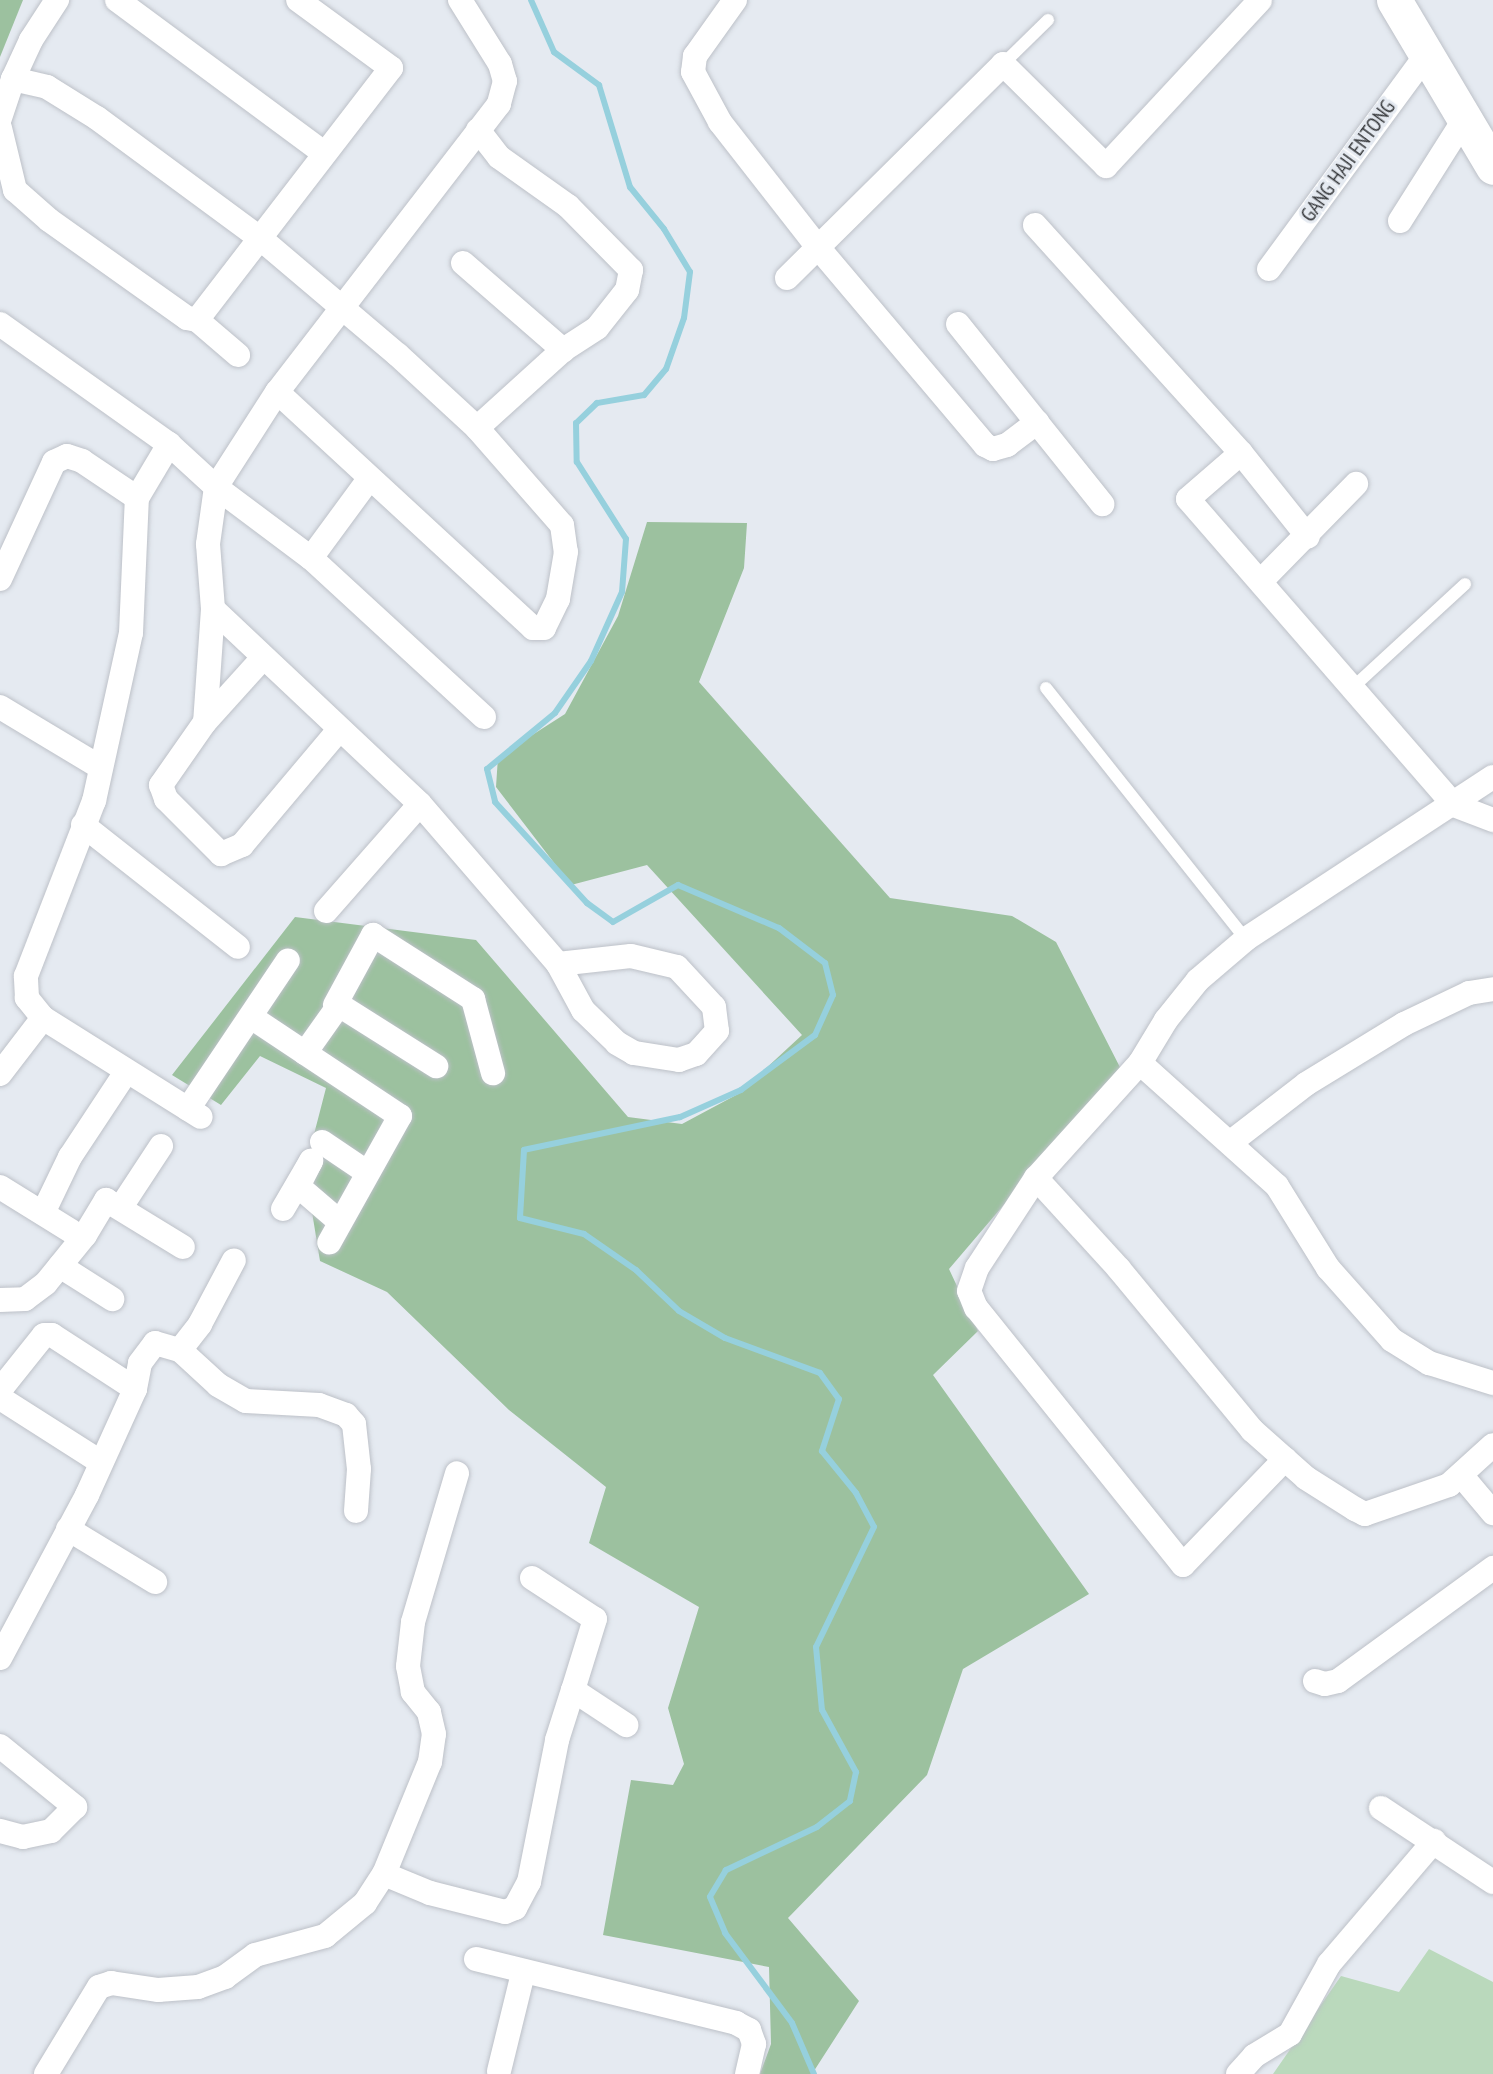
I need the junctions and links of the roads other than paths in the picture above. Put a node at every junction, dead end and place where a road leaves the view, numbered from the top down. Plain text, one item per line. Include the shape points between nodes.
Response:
1 (57, 0) edge
2 (117, 0) edge
3 (298, 0) edge
4 (460, 0) edge
5 (735, 0) edge
6 (1260, 0) edge
7 (1394, 0) edge
8 (1048, 20) dead end
9 (1427, 54) junction
10 (1003, 64) junction
11 (13, 79) junction
12 (0, 118) edge
13 (1465, 118) junction
14 (0, 128) edge
15 (478, 130) junction
16 (324, 153) junction
17 (1493, 167) edge
18 (1400, 221) dead end
19 (1035, 225) dead end
20 (261, 239) junction
21 (816, 245) junction
22 (463, 263) dead end
23 (1269, 269) dead end
24 (787, 278) dead end
25 (343, 309) junction
26 (197, 320) junction
27 (0, 324) edge
28 (958, 324) dead end
29 (563, 350) junction
30 (238, 355) dead end
31 (277, 392) junction
32 (1037, 422) junction
33 (477, 428) junction
34 (169, 444) junction
35 (1241, 453) junction
36 (369, 480) junction
37 (1356, 484) dead end
38 (216, 487) junction
39 (137, 498) junction
40 (1102, 504) dead end
41 (1308, 537) junction
42 (312, 558) junction
43 (0, 579) edge
44 (1261, 581) junction
45 (1465, 584) dead end
46 (213, 609) junction
47 (262, 659) junction
48 (1046, 688) dead end
49 (1351, 690) junction
50 (0, 707) edge
51 (484, 717) dead end
52 (205, 722) junction
53 (339, 730) junction
54 (100, 767) junction
55 (1493, 777) edge
56 (419, 804) junction
57 (1454, 805) junction
58 (1493, 820) edge
59 (83, 825) junction
60 (326, 911) dead end
61 (1246, 939) junction
62 (238, 947) dead end
63 (288, 960) dead end
64 (558, 964) junction
65 (1493, 989) edge
66 (335, 1005) junction
67 (251, 1017) junction
68 (43, 1018) junction
69 (305, 1053) junction
70 (1140, 1063) junction
71 (436, 1066) dead end
72 (126, 1072) junction
73 (494, 1073) dead end
74 (0, 1074) edge
75 (322, 1142) dead end
76 (1231, 1142) junction
77 (161, 1146) dead end
78 (368, 1173) junction
79 (1036, 1178) junction
80 (0, 1187) edge
81 (121, 1207) junction
82 (283, 1209) dead end
83 (43, 1213) junction
84 (71, 1231) dead end
85 (183, 1247) dead end
86 (234, 1259) dead end
87 (60, 1266) junction
88 (111, 1299) dead end
89 (0, 1300) edge
90 (180, 1350) junction
91 (1493, 1383) edge
92 (0, 1390) edge
93 (135, 1390) junction
94 (0, 1398) edge
95 (1493, 1444) edge
96 (1285, 1459) junction
97 (99, 1461) junction
98 (457, 1473) dead end
99 (1461, 1475) junction
100 (356, 1511) dead end
101 (1493, 1513) edge
102 (68, 1529) junction
103 (1493, 1568) edge
104 (532, 1578) dead end
105 (155, 1582) dead end
106 (0, 1658) edge
107 (1315, 1681) dead end
108 (573, 1690) junction
109 (626, 1725) dead end
110 (0, 1746) edge
111 (1381, 1808) dead end
112 (0, 1831) edge
113 (1434, 1841) junction
114 (384, 1874) junction
115 (1493, 1882) edge
116 (476, 1959) dead end
117 (523, 1973) junction
118 (503, 2073) edge
119 (46, 2074) edge
120 (747, 2074) edge
121 (1238, 2074) edge

1 - 11 street
2 - 16 street
3 - 16 street via 391,68
4 - 15 street via 505,81 499,104
5 - 21 street via 695,56 693,72 720,122
6 - 10 street via 1106,166
7 - 9 main road
8 - 10 lane
9 - 13 main road
9 - 23 street, GANG HAJI ENTONG
10 - 21 street
11 - 12 street
11 - 20 street via 47,87 97,118
13 - 17 main road
13 - 18 street
14 - 26 street via 15,190 49,220 187,318
15 - 25 street
15 - 29 street via 499,157 568,206 631,270 628,290 597,328
16 - 20 street
19 - 35 street
20 - 25 street
20 - 26 street
21 - 24 street
21 - 32 street via 985,445 992,449 1007,445
22 - 29 street
25 - 31 street
25 - 33 street
26 - 30 street
27 - 34 street
28 - 32 street
29 - 33 street
31 - 36 street
31 - 38 street
32 - 40 street
33 - 36 street via 562,525 566,552 558,599 544,628 533,628
34 - 38 street
34 - 39 street
35 - 41 street
35 - 44 street via 1188,499
36 - 42 street
37 - 41 street
38 - 42 street
38 - 46 street via 208,544
39 - 43 street via 82,461 67,456 54,462
39 - 54 street via 135,606
41 - 44 street
42 - 51 street
44 - 49 street
45 - 49 lane
46 - 47 street
46 - 52 street
47 - 52 street
47 - 53 street
48 - 61 lane
49 - 57 street
50 - 54 street
52 - 53 street via 161,785 166,799 221,854 242,845
53 - 56 street
54 - 59 street
55 - 57 street
56 - 60 street
56 - 64 street
57 - 58 street
57 - 61 street
59 - 62 street
59 - 68 street via 26,976 27,998
61 - 70 street via 1198,980
63 - 67 street
64 - 64 street via 631,956 677,967 714,1007 718,1031 696,1054 679,1060 634,1054 583,1010
65 - 76 street via 1469,993 1404,1024 1306,1084
66 - 69 street
66 - 71 street
66 - 73 street via 373,935 473,999
67 - 69 street
67 - 72 street via 195,1113
68 - 72 street
68 - 74 street
69 - 78 street via 400,1116
70 - 76 street
70 - 79 street
72 - 83 street via 71,1157
75 - 78 street
76 - 91 street via 1277,1186 1328,1268 1392,1340 1429,1363
77 - 81 street
78 - 82 street via 334,1233 298,1186 311,1161
79 - 96 street via 1119,1269 1252,1430
79 - 96 street via 977,1268 969,1290 976,1308 1183,1565
80 - 83 street
81 - 85 street
81 - 87 street via 106,1200
83 - 84 street
86 - 90 street via 200,1324
87 - 88 street
87 - 89 street via 25,1299
90 - 93 street via 155,1343 140,1363
90 - 100 street via 218,1385 246,1401 319,1405 346,1415 354,1424 358,1458
92 - 93 street via 44,1335 52,1335
93 - 97 street
94 - 97 street
95 - 99 street
96 - 99 street via 1306,1478 1365,1514 1449,1485
97 - 102 street
98 - 114 street via 413,1622 408,1666 413,1692 429,1712 434,1734 430,1762
99 - 101 street
102 - 105 street
102 - 106 street
103 - 107 street via 1338,1681 1325,1685
104 - 108 street via 595,1619
108 - 109 street
108 - 114 street via 557,1740 529,1882 515,1908 505,1912
110 - 112 street via 75,1807 51,1831 23,1837
111 - 113 street
113 - 115 street
113 - 121 street via 1329,1965 1290,2034 1254,2056
114 - 119 street via 342,1926 326,1936 255,1955 216,1980 172,1989 111,1983 99,1987
116 - 117 street
117 - 118 street
117 - 120 street via 736,2023 749,2030 754,2044

